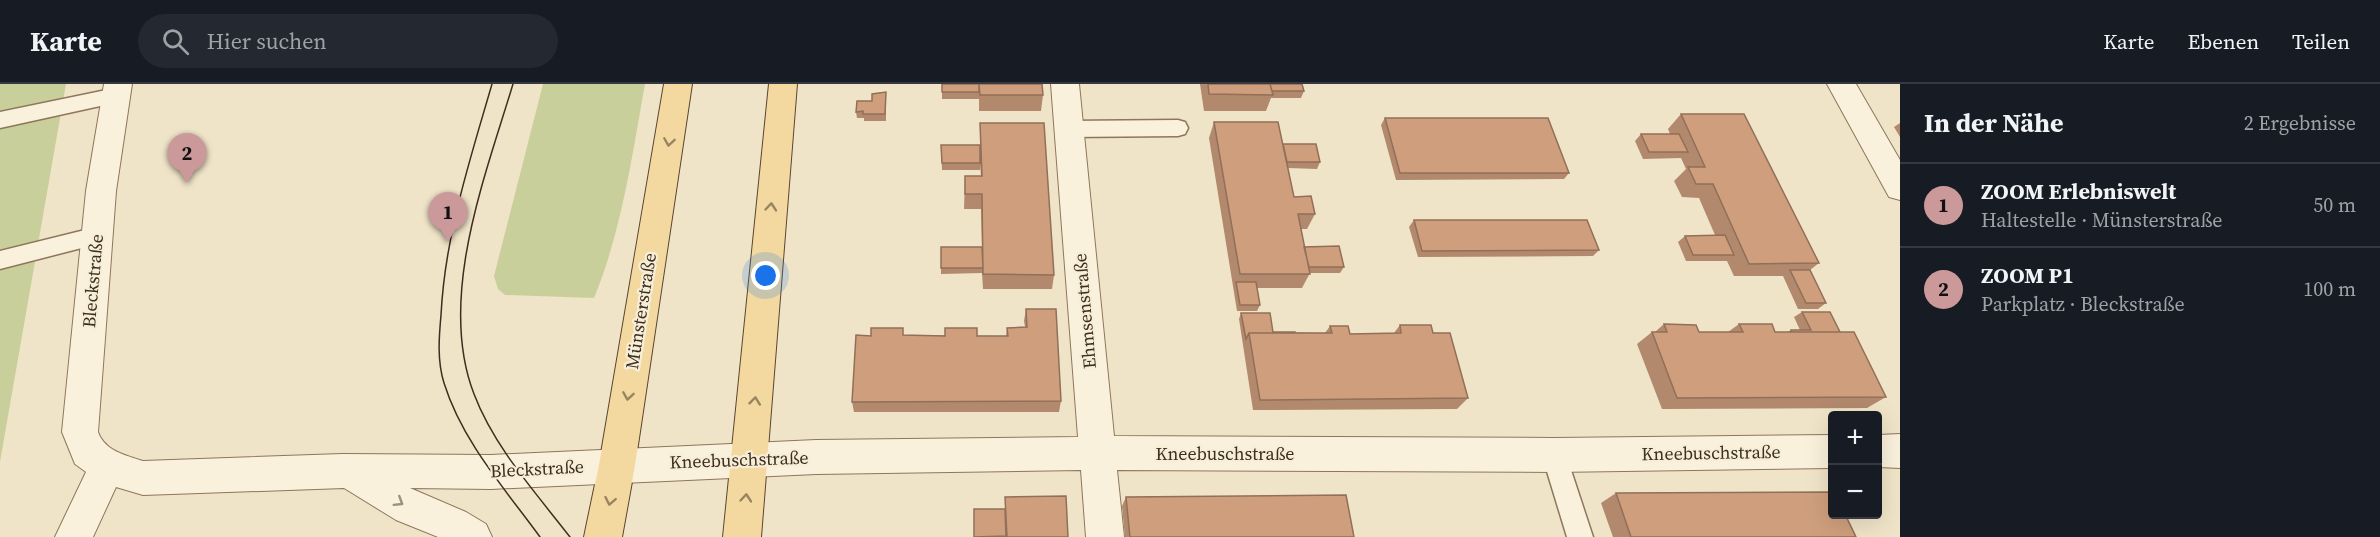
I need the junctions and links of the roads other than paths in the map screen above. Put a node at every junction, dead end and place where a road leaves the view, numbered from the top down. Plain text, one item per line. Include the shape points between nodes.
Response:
1 (678, 84) edge
2 (783, 84) edge
3 (1065, 84) edge
4 (1841, 84) edge
5 (117, 90) edge
6 (0, 120) edge
7 (1178, 128) dead end
8 (1068, 129) junction
9 (1900, 188) edge
10 (97, 236) junction
11 (0, 260) edge
12 (1882, 451) edge
13 (1900, 451) edge
14 (1828, 452) edge
15 (1099, 453) junction
16 (1554, 455) junction
17 (749, 460) junction
18 (617, 465) junction
19 (107, 467) junction
20 (349, 471) junction
21 (74, 537) edge
22 (473, 537) edge
23 (603, 537) edge
24 (742, 537) edge
25 (1105, 537) edge
26 (1580, 537) edge

1 -> 18 main road, Münsterstraße
17 -> 2 main road
3 - 8 street, Ehmsenstraße
4 - 9 street
5 - 6 lane
5 - 10 street, Bleckstraße
7 - 8 lane
8 - 15 street, Ehmsenstraße
10 - 11 lane
10 - 19 street, Bleckstraße via 80,432 88,452
12 - 13 street
14 - 16 street, Kneebuschstraße
15 - 16 street, Kneebuschstraße
15 - 17 street, Kneebuschstraße
15 - 25 street, Ehmsenstraße
16 - 26 lane
17 - 18 street, Kneebuschstraße
24 -> 17 main road
18 - 20 street, Bleckstraße via 491,472
18 -> 23 main road, Münsterstraße
19 - 20 street, Bleckstraße via 143,478
19 - 21 street
20 -> 22 street via 409,508

